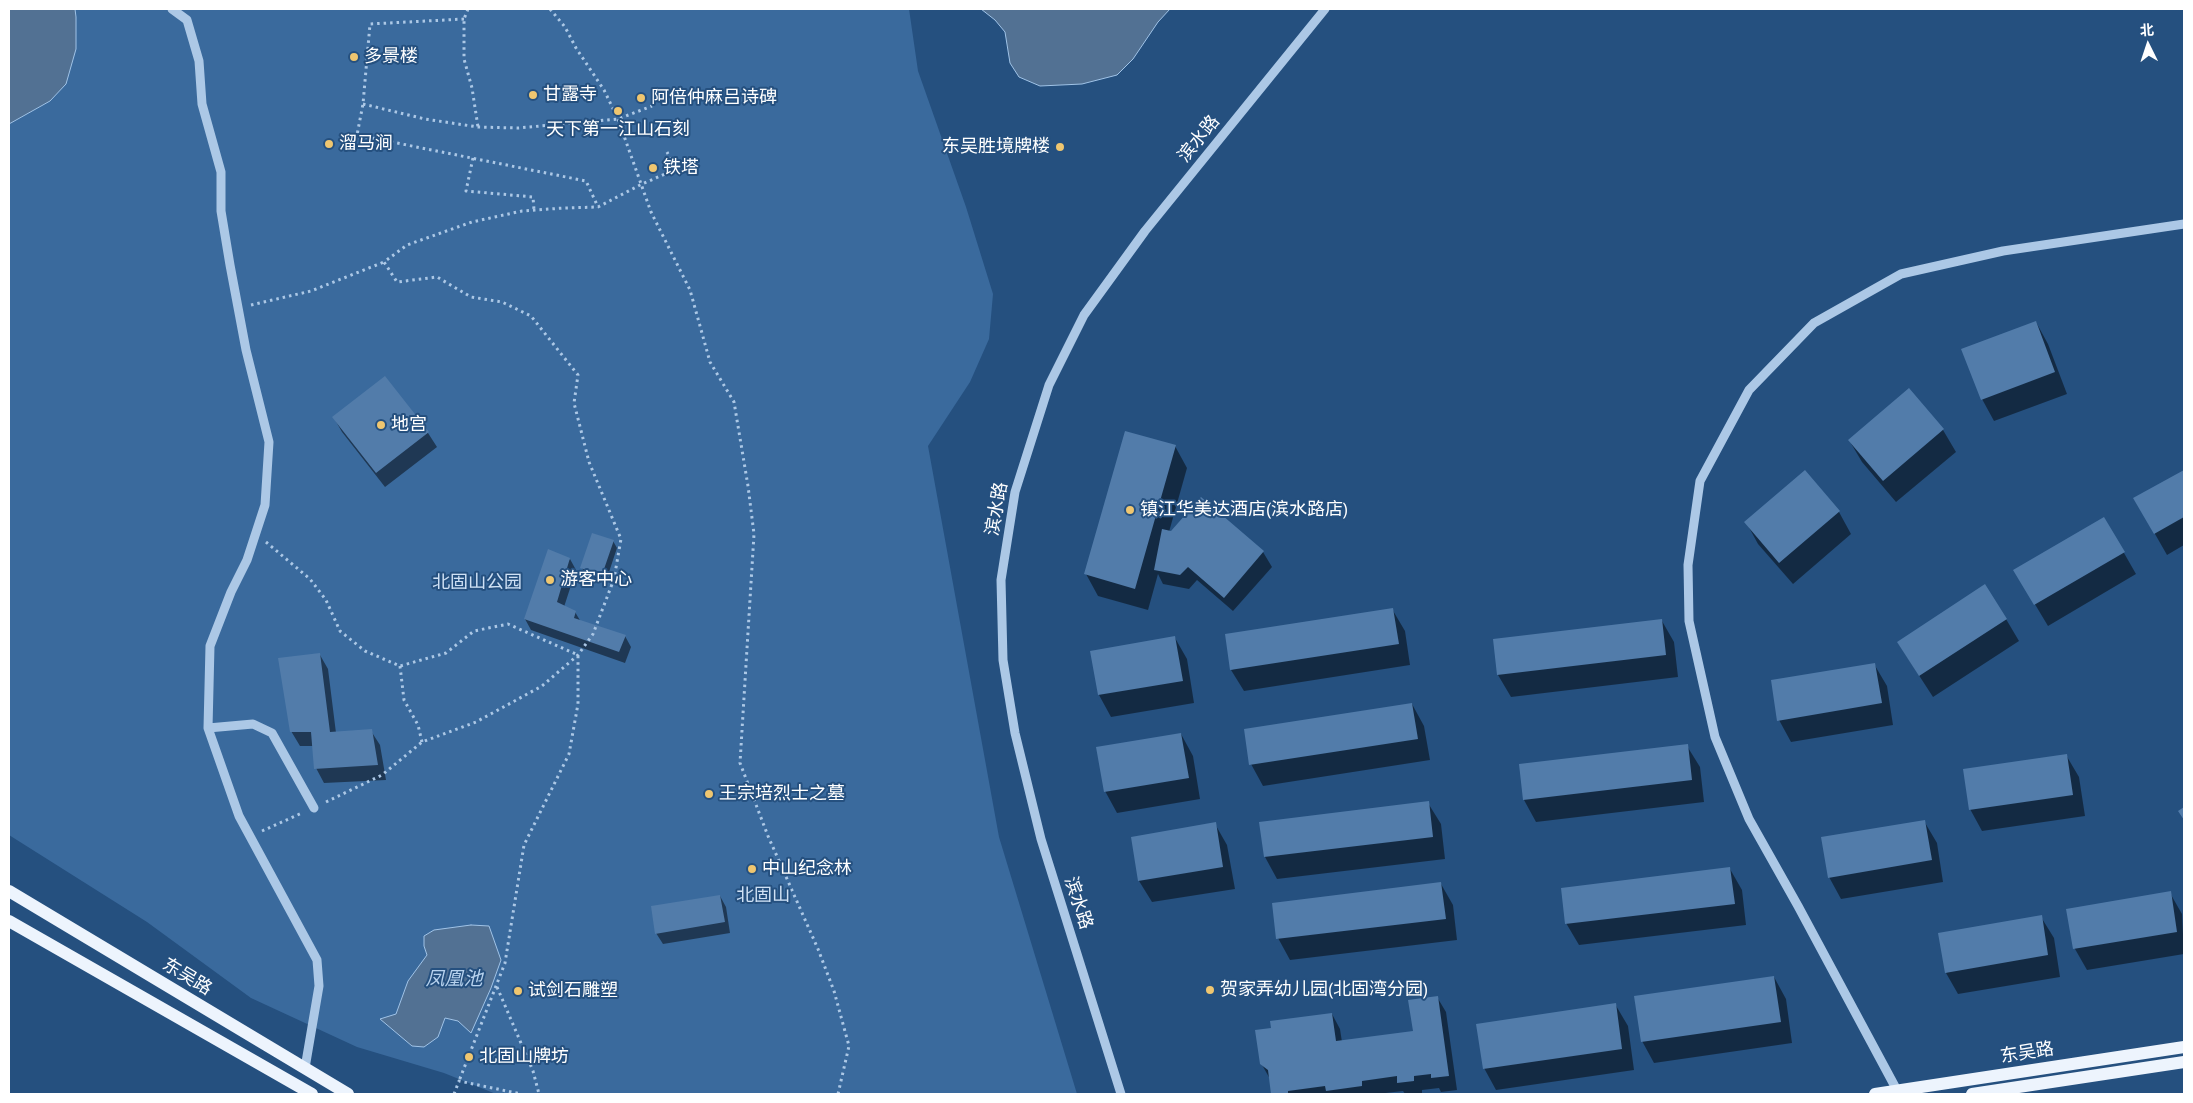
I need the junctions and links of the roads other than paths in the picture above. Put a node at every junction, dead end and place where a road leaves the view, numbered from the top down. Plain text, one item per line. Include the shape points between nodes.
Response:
1 (172, 9) edge
2 (1325, 9) edge
3 (2184, 224) edge
4 (208, 728) junction
5 (314, 808) road end
6 (9, 891) edge
7 (9, 921) edge
8 (2184, 1047) edge
9 (2184, 1062) edge
10 (305, 1068) junction
11 (1898, 1093) edge
12 (312, 1094) edge
13 (348, 1094) edge
14 (1121, 1094) edge
15 (1875, 1094) edge
16 (1972, 1094) edge

1 - 4 street via 187,20 199,61 202,104 221,172 221,211 238,307 269,442 265,505 247,560 210,646
2 - 14 street, 滨水路 via 1145,231 1084,316 1048,384 1014,492 1001,580 1003,660 1015,733 1041,839
3 - 11 street via 2003,251 1901,274 1814,323 1755,383 1700,481 1688,565 1688,621 1715,736 1749,819
4 - 5 street via 253,724 272,733
4 - 10 street via 239,816 317,960 319,986
6 - 10 main road, 东吴路
7 - 12 main road
8 - 11 main road, 东吴路
9 - 16 main road, 东吴路
10 - 13 main road, 东吴路
11 - 15 main road, 东吴路

